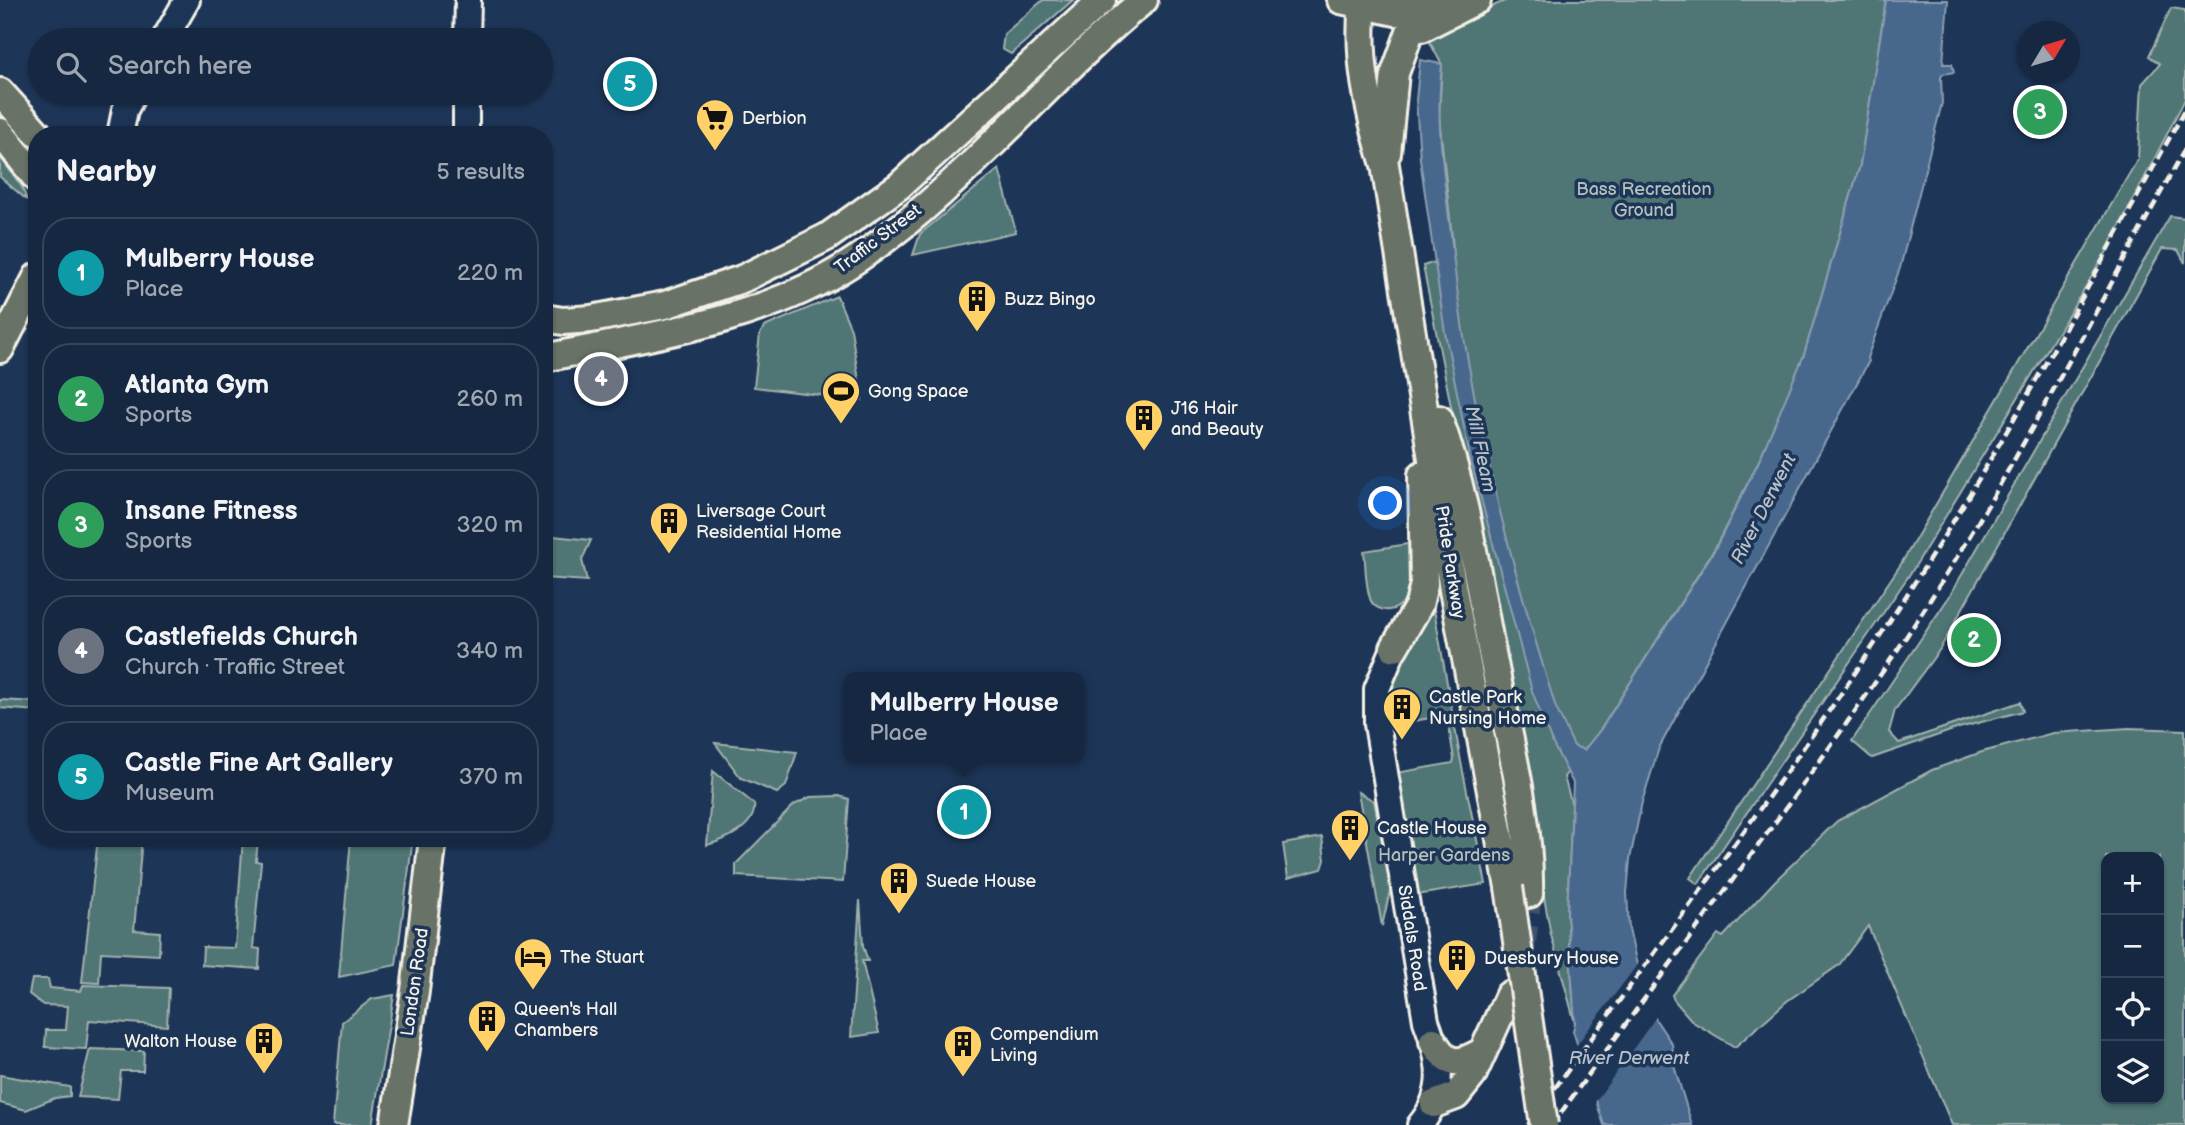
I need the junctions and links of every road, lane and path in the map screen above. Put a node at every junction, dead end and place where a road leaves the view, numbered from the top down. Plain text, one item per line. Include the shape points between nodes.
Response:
1 (187, 0) edge
2 (468, 0) edge
3 (1102, 0) edge
4 (1144, 0) edge
5 (1326, 0) edge
6 (1477, 0) edge
7 (1355, 2) edge
8 (1426, 2) edge
9 (171, 28) edge
10 (467, 28) edge
11 (1410, 34) junction
12 (1360, 41) junction
13 (0, 92) edge
14 (127, 105) edge
15 (129, 105) edge
16 (466, 105) edge
17 (30, 126) edge
18 (109, 126) edge
19 (123, 126) edge
20 (466, 126) edge
21 (0, 132) edge
22 (1385, 165) junction
23 (28, 168) edge
24 (28, 306) edge
25 (553, 319) edge
26 (0, 349) edge
27 (553, 356) edge
28 (1419, 365) junction
29 (1394, 648) joint
30 (432, 847) edge
31 (1509, 995) dead end
32 (1433, 1041) junction
33 (1480, 1053) junction
34 (1427, 1114) edge
35 (394, 1125) edge
36 (1544, 1125) edge

1 - 9 main road
2 - 10 main road
3 - 25 main road, Traffic Street via 899,186 827,237 742,279 665,305 591,319
4 - 27 main road, Traffic Street via 918,211 847,266 743,311
5 - 12 main road
6 - 11 main road
7 - 8 main road via 1396,12
7 - 12 main road, Pride Parkway
8 - 11 main road
11 - 22 main road via 1395,73
12 - 22 main road, Pride Parkway via 1369,113
13 - 17 main road
14 - 18 main road
15 - 19 main road
16 - 20 main road
21 - 23 main road
22 - 28 main road, Pride Parkway
24 - 26 main road
28 - 29 main road via 1424,584 1419,605
28 - 36 main road, Pride Parkway, bridge via 1453,590 1519,891
29 - 32 main road, Siddals Road via 1380,678 1375,712
30 - 35 main road, London Road
31 - 33 main road
32 - 33 main road via 1451,1061 1465,1061
32 - 34 main road, Siddals Road via 1440,1077
33 - 34 main road via 1472,1076 1457,1096

